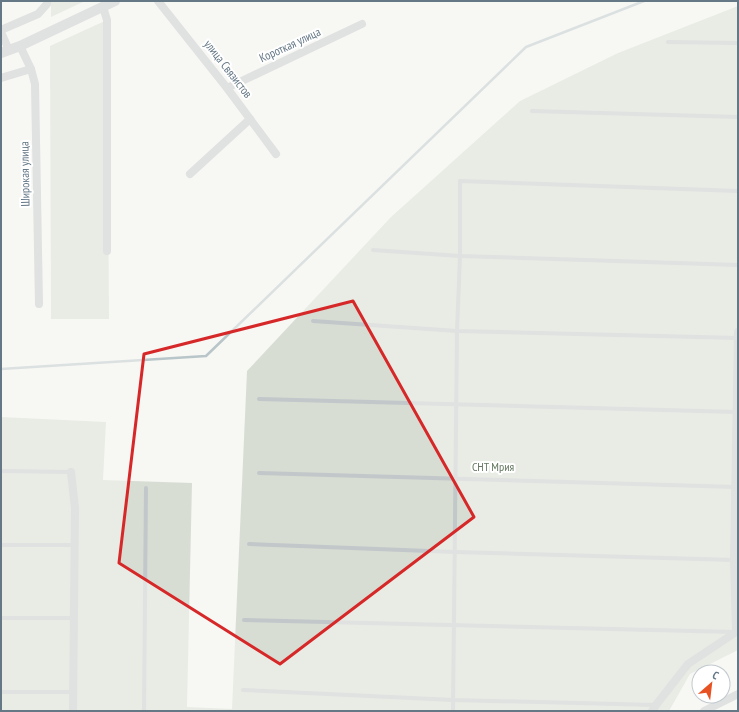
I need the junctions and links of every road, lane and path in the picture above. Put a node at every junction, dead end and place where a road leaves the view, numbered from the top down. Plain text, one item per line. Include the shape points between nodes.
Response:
1 (47, 1) edge
2 (115, 1) edge
3 (158, 1) edge
4 (103, 7) junction
5 (362, 24) dead end
6 (1, 31) edge
7 (668, 42) dead end
8 (738, 43) edge
9 (20, 46) junction
10 (5, 52) edge
11 (31, 69) junction
12 (1, 78) edge
13 (228, 88) junction
14 (532, 111) dead end
15 (738, 117) edge
16 (250, 119) junction
17 (276, 154) dead end
18 (190, 174) dead end
19 (738, 191) edge
20 (106, 250) dead end
21 (373, 250) dead end
22 (460, 256) junction
23 (738, 265) edge
24 (39, 304) dead end
25 (313, 320) dead end
26 (457, 331) junction
27 (738, 332) edge
28 (738, 338) edge
29 (259, 399) dead end
30 (458, 405) junction
31 (737, 412) edge
32 (1, 471) edge
33 (71, 472) joint
34 (259, 473) dead end
35 (456, 479) junction
36 (737, 487) edge
37 (146, 488) dead end
38 (249, 544) dead end
39 (1, 545) edge
40 (75, 545) junction
41 (455, 552) junction
42 (736, 560) edge
43 (1, 618) edge
44 (74, 618) junction
45 (244, 620) dead end
46 (454, 625) junction
47 (736, 632) junction
48 (243, 690) dead end
49 (1, 692) edge
50 (74, 692) junction
51 (738, 694) edge
52 (453, 700) junction
53 (654, 708) edge
54 (74, 711) edge
55 (144, 711) edge
56 (453, 711) edge
57 (704, 711) edge

1 - 6 street via 38,14
2 - 4 street
3 - 13 street, улица Связистов
4 - 9 street
4 - 20 street via 107,20
5 - 13 street, Короткая улица
6 - 10 street
7 - 8 lane
9 - 10 street
9 - 11 street, Широкая улица
11 - 12 street
11 - 24 street, Широкая улица via 35,84
13 - 16 street, улица Связистов
14 - 15 lane
16 - 17 street, улица Связистов
16 - 18 street
19 - 22 lane via 460,181
21 - 22 lane
22 - 23 lane
22 - 26 lane
25 - 26 lane
26 - 28 lane
26 - 30 lane
27 - 28 street
28 - 31 street
29 - 30 lane
30 - 31 lane
30 - 35 lane
31 - 36 street
32 - 33 lane
33 - 40 street via 75,508
34 - 35 lane
35 - 36 lane
35 - 41 lane
36 - 42 street
37 - 55 lane
38 - 41 lane
39 - 40 lane
40 - 44 street
41 - 42 lane
41 - 46 lane
42 - 47 street
43 - 44 lane
44 - 50 street
45 - 46 lane
46 - 47 lane
46 - 52 lane
47 - 53 street via 688,664
48 - 52 lane
49 - 50 lane
50 - 54 street
51 - 57 street
52 - 53 lane
52 - 56 lane

